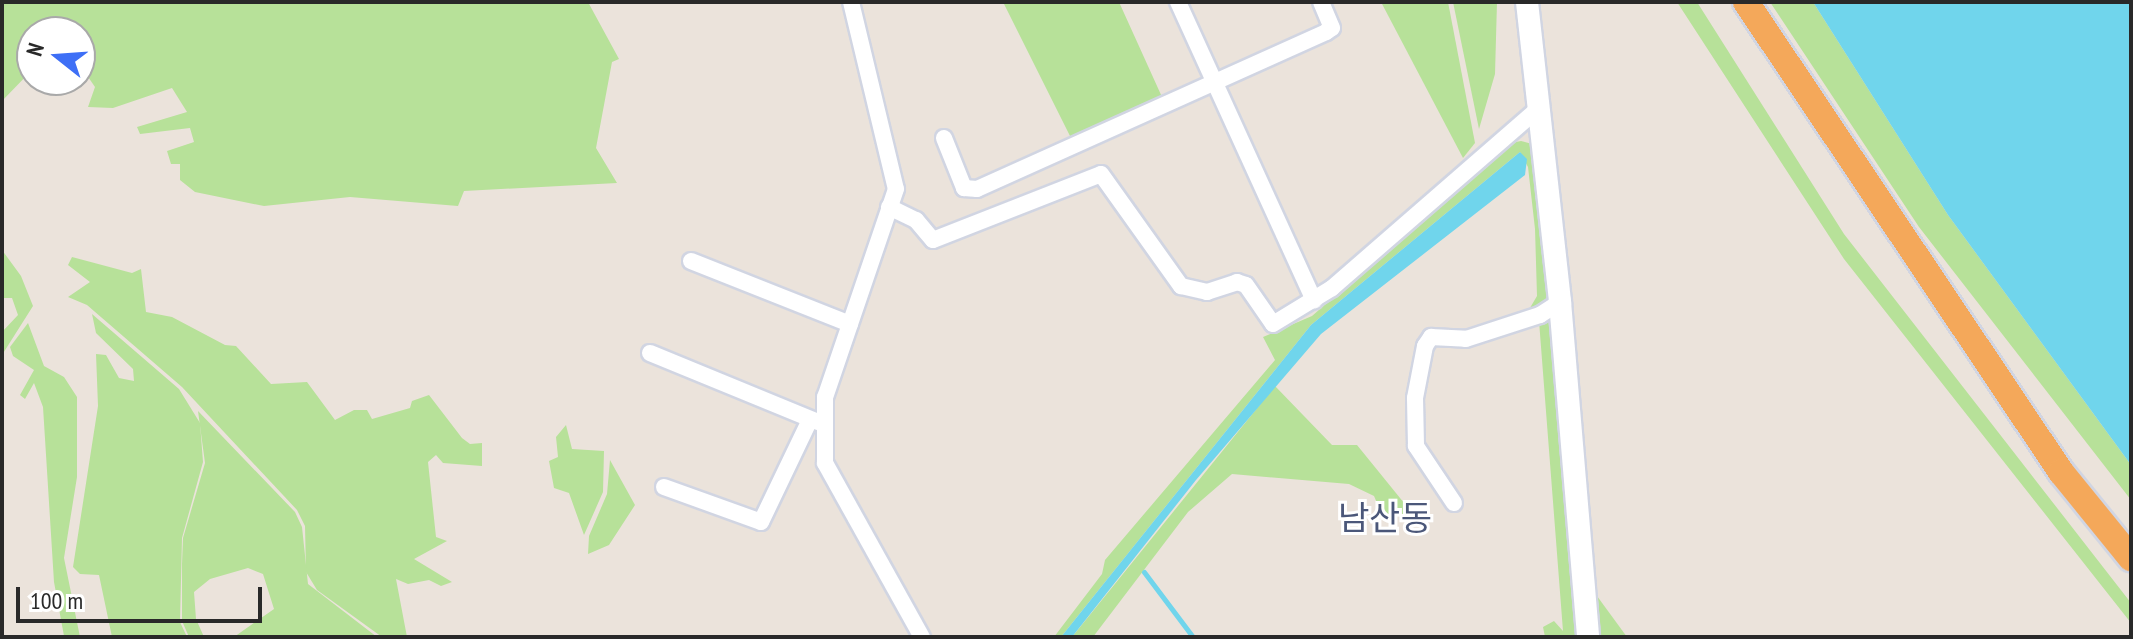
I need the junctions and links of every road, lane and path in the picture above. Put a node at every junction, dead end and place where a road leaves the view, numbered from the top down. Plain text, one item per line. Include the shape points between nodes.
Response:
1 (851, 2) edge
2 (1178, 2) edge
3 (1321, 2) edge
4 (1527, 2) edge
5 (1746, 2) edge
6 (1216, 84) junction
7 (1538, 109) junction
8 (944, 138) dead end
9 (889, 207) junction
10 (691, 261) dead end
11 (1314, 300) junction
12 (1560, 302) junction
13 (850, 324) junction
14 (650, 353) dead end
15 (816, 422) junction
16 (664, 487) dead end
17 (1454, 503) dead end
18 (2131, 558) edge
19 (922, 637) edge
20 (1588, 637) edge

1 - 9 street via 896,189
2 - 6 street
3 - 6 street via 1332,28
4 - 7 main road
5 - 18 highway via 2061,472
6 - 8 street via 977,189 964,188
6 - 11 street
7 - 11 street
7 - 12 main road
9 - 11 street via 916,220 933,240 1101,174 1168,274 1190,292 1246,285 1273,324
9 - 13 street
10 - 13 street
12 - 17 street via 1540,315 1466,339 1431,337 1425,346 1415,398 1416,446
12 - 20 main road
13 - 15 street
14 - 15 street
15 - 16 street via 761,522
15 - 19 street via 830,479

